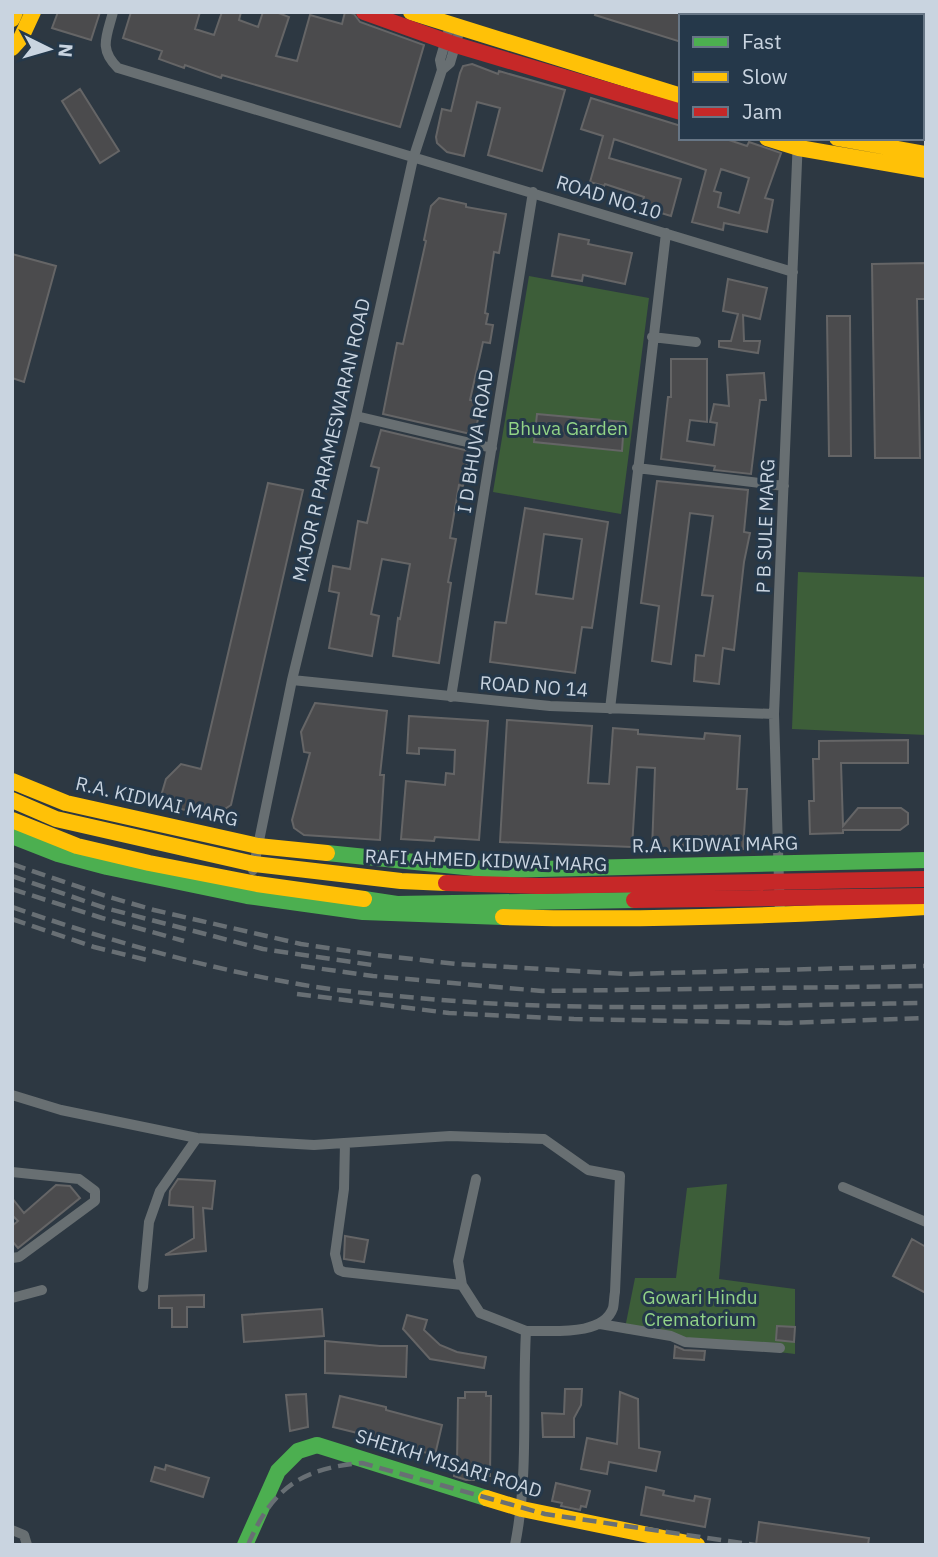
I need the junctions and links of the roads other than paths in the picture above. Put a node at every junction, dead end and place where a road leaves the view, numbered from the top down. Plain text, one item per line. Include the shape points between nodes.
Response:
1 (16, 12) edge
2 (33, 12) edge
3 (113, 12) edge
4 (364, 12) edge
5 (411, 12) edge
6 (12, 19) edge
7 (453, 35) junction
8 (12, 48) edge
9 (679, 95) edge
10 (679, 111) edge
11 (779, 140) edge
12 (848, 140) edge
13 (798, 143) edge
14 (926, 154) edge
15 (413, 159) junction
16 (926, 170) edge
17 (533, 192) junction
18 (666, 233) junction
19 (793, 272) junction
20 (652, 337) junction
21 (696, 342) dead end
22 (356, 416) junction
23 (492, 448) junction
24 (637, 468) junction
25 (784, 486) junction
26 (292, 680) junction
27 (451, 696) junction
28 (610, 709) junction
29 (774, 714) junction
30 (12, 781) edge
31 (12, 800) edge
32 (12, 820) edge
33 (12, 836) edge
34 (258, 846) junction
35 (926, 860) edge
36 (777, 863) junction
37 (254, 864) junction
38 (926, 879) edge
39 (249, 890) junction
40 (778, 890) junction
41 (926, 896) edge
42 (926, 907) edge
43 (780, 916) junction
44 (12, 1095) edge
45 (197, 1138) junction
46 (345, 1143) junction
47 (12, 1172) edge
48 (476, 1179) dead end
49 (843, 1187) dead end
50 (926, 1222) edge
51 (12, 1258) edge
52 (462, 1285) junction
53 (143, 1287) dead end
54 (42, 1290) dead end
55 (12, 1298) edge
56 (600, 1324) junction
57 (526, 1331) junction
58 (780, 1348) dead end
59 (522, 1509) junction
60 (12, 1530) edge
61 (27, 1545) edge
62 (245, 1545) edge
63 (516, 1545) edge
64 (697, 1545) edge

1 - 6 street
2 - 8 street
3 - 15 street, ROAD NO.10 via 104,44 108,58 118,68
4 - 7 street
5 - 7 street
7 - 9 street
7 - 10 street
7 - 15 street, MAJOR R PARAMESWARAN ROAD via 450,63 442,70
11 - 13 street
12 - 14 street
13 - 16 street
13 - 19 street, P B SULE MARG
15 - 17 street, ROAD NO.10
15 - 22 street, MAJOR R PARAMESWARAN ROAD
17 - 18 street, ROAD NO.10
17 - 23 street, I D BHUVA ROAD
18 - 19 street, ROAD NO.10
18 - 20 street
19 - 25 street, P B SULE MARG
20 - 21 street
20 - 24 street
22 - 23 street
22 - 26 street, MAJOR R PARAMESWARAN ROAD
23 - 27 street, I D BHUVA ROAD
24 - 25 street
24 - 28 street
25 - 29 street, P B SULE MARG
26 - 27 street, ROAD NO 14
26 - 34 street, MAJOR R PARAMESWARAN ROAD
27 - 28 street, ROAD NO 14
28 - 29 street, ROAD NO 14
29 - 36 street, P B SULE MARG
30 - 34 street, R.A. KIDWAI MARG via 66,803
31 - 37 street, RAFI AHMED KIDWAI MARG via 56,819
32 - 39 street via 77,846
33 - 39 street via 82,861
34 - 36 street, R.A. KIDWAI MARG via 494,870
34 - 37 street, MAJOR R PARAMESWARAN ROAD
35 - 36 street, R.A. KIDWAI MARG
36 - 40 street, P B SULE MARG
37 - 39 street, MAJOR R PARAMESWARAN ROAD
37 - 40 street, RAFI AHMED KIDWAI MARG via 401,881
38 - 40 street, RAFI AHMED KIDWAI MARG
39 - 40 street via 397,904
39 - 43 street via 363,912 602,920
40 - 41 street
40 - 43 street, P B SULE MARG
42 - 43 street
44 - 45 street via 61,1110
45 - 46 street
45 - 53 street via 160,1191 149,1223
46 - 52 street via 335,1254 339,1270
46 - 56 street via 450,1136 544,1139 588,1170 620,1176 613,1308
47 - 51 street via 79,1179 96,1196
48 - 52 street via 458,1261
49 - 50 street
52 - 57 street via 480,1313
54 - 55 street
56 - 57 street
56 - 58 street via 685,1342
57 - 59 street
59 - 62 street, SHEIKH MISARI ROAD via 317,1445 298,1451 278,1471
59 - 63 street
59 - 64 street, SHEIKH MISARI ROAD
60 - 61 street via 23,1535

